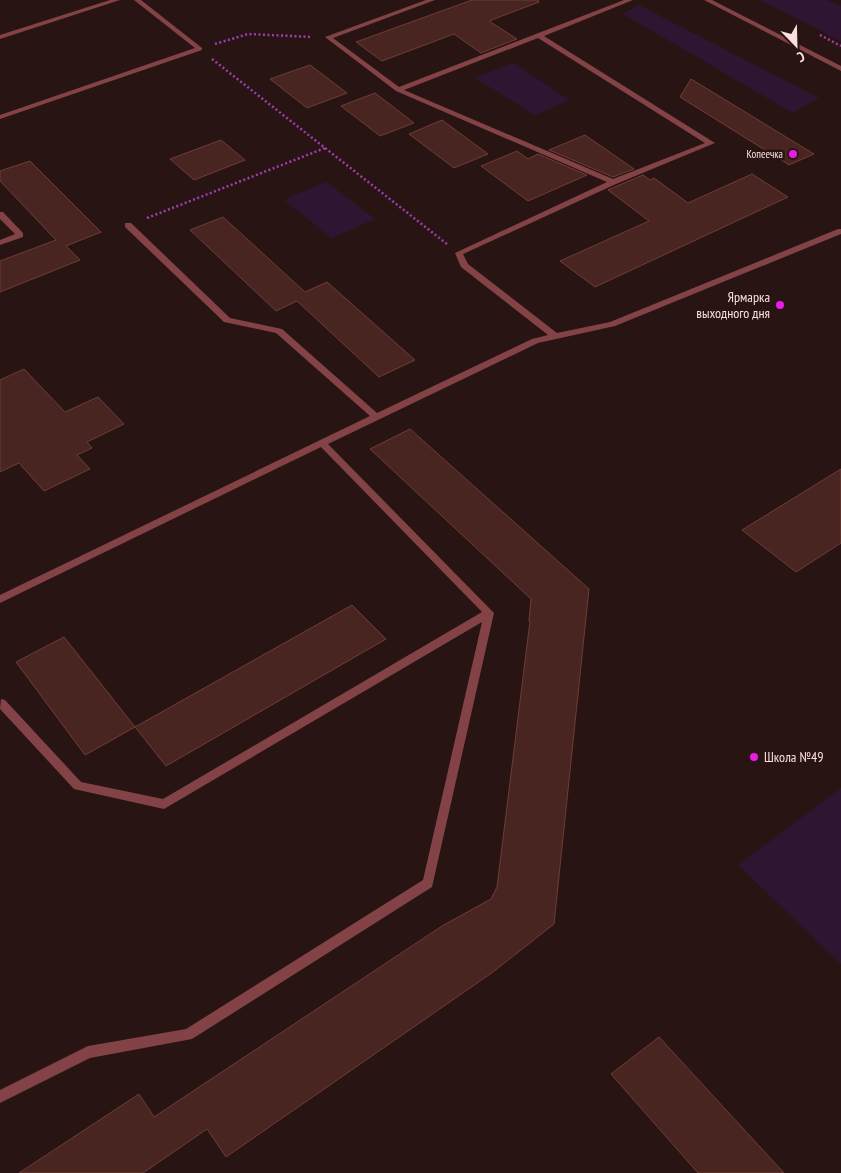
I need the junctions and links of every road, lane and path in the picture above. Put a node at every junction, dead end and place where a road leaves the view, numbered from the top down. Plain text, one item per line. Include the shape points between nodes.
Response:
1 (117, 0) edge
2 (137, 0) edge
3 (432, 0) edge
4 (630, 0) edge
5 (707, 0) edge
6 (540, 36) junction
7 (0, 37) edge
8 (328, 38) junction
9 (200, 49) junction
10 (841, 69) edge
11 (398, 90) junction
12 (0, 117) edge
13 (326, 148) junction
14 (613, 182) junction
15 (0, 214) edge
16 (128, 225) joint
17 (840, 233) edge
18 (0, 243) edge
19 (459, 253) junction
20 (556, 337) junction
21 (376, 416) junction
22 (322, 444) junction
23 (0, 599) edge
24 (489, 613) junction
25 (0, 704) edge
26 (0, 1097) edge

1 - 7 street
2 - 9 street
3 - 8 street
4 - 6 street
5 - 10 street
6 - 11 street
6 - 14 street via 711,143
8 - 9 path via 248,34
8 - 11 street
9 - 12 street
9 - 13 path
11 - 14 street
13 - 16 path
13 - 19 path
14 - 19 street
15 - 18 street via 20,235
16 - 21 street via 227,320 279,331
17 - 20 street via 612,324
19 - 20 street via 464,265
20 - 21 street via 535,342
21 - 22 street
22 - 23 street
22 - 24 street
24 - 25 street via 164,804 78,786
24 - 26 street via 428,883 188,1035 88,1052

